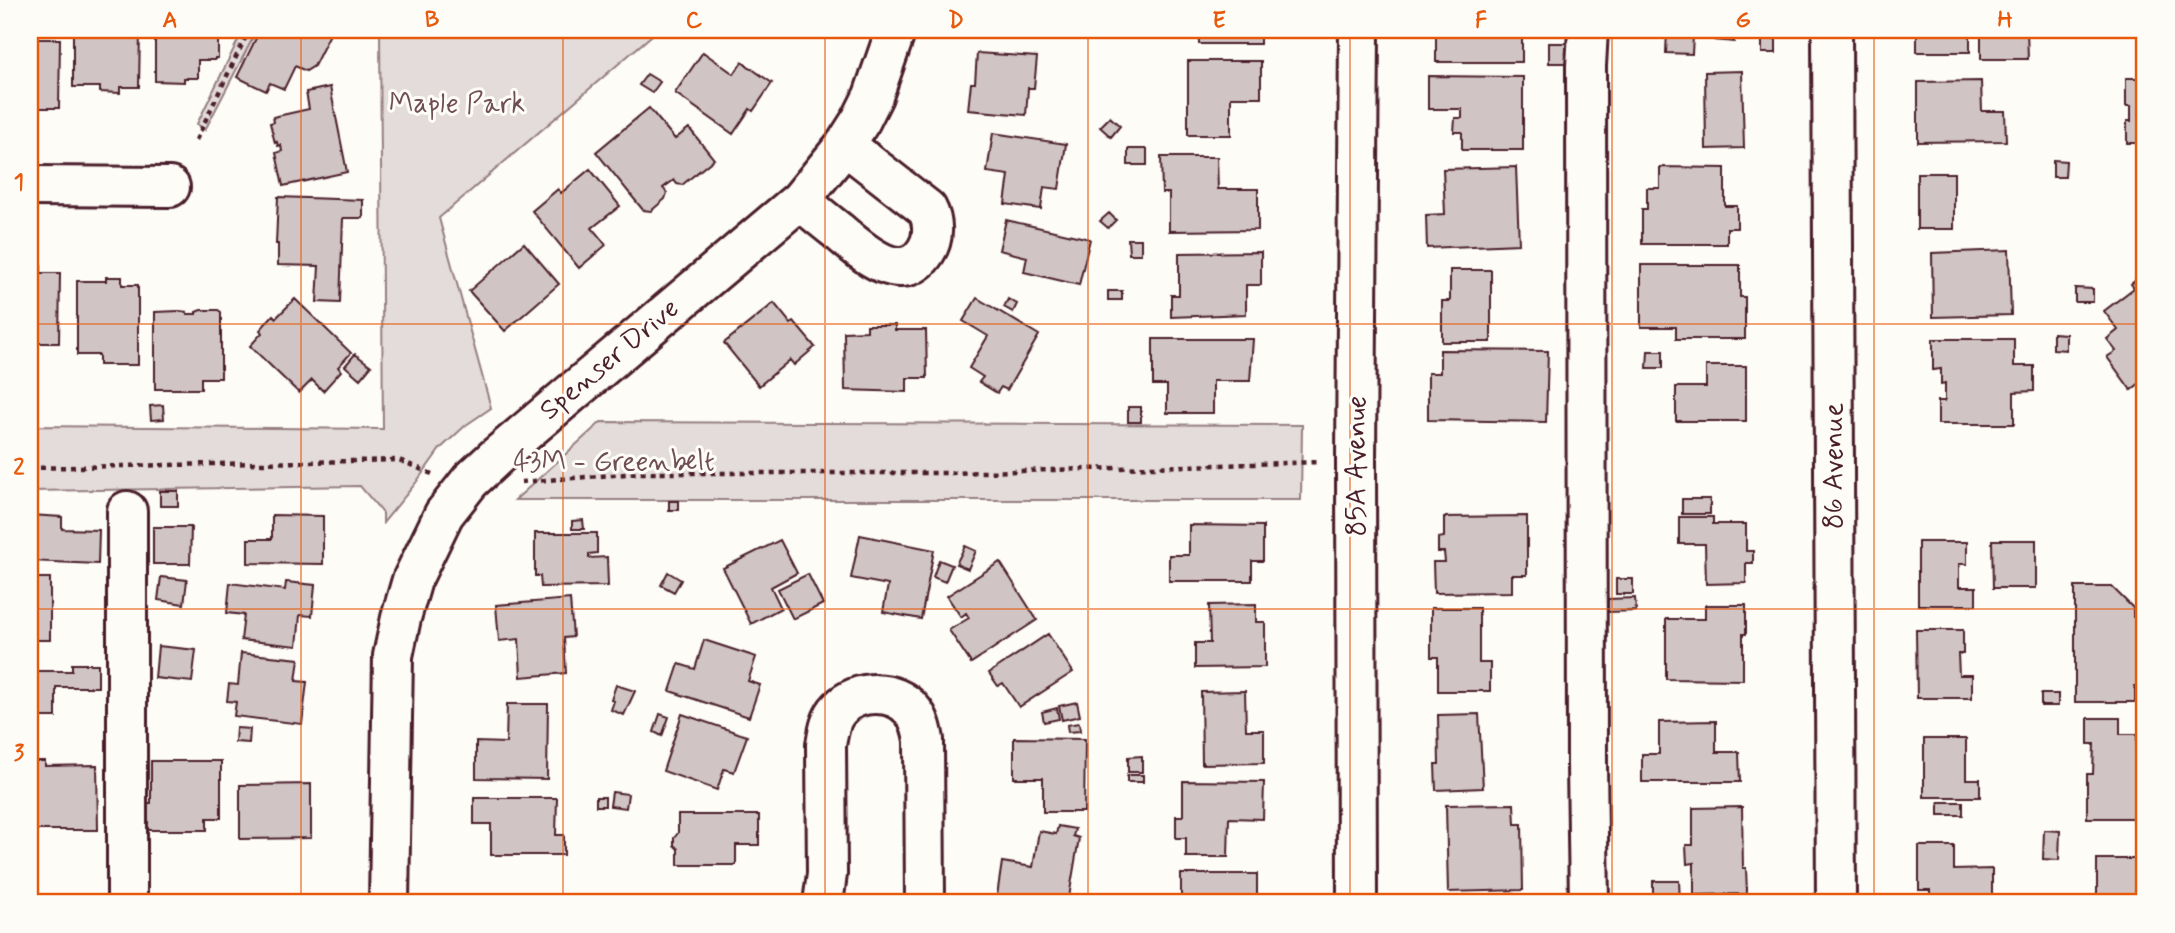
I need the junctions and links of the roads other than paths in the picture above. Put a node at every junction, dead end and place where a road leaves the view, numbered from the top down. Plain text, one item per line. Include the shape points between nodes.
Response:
1 (895, 30) edge
2 (1359, 30) edge
3 (1588, 30) edge
4 (1832, 30) edge
5 (845, 145) junction
6 (30, 186) edge
7 (170, 187) dead end
8 (800, 200) junction
9 (127, 511) dead end
10 (127, 903) edge
11 (389, 903) edge
12 (823, 903) edge
13 (925, 903) edge
14 (1357, 903) edge
15 (1589, 903) edge
16 (1836, 903) edge

1 - 5 street, Spenser Drive via 873,96
2 - 14 street, 85A Avenue
3 - 15 street
4 - 16 street, 86 Avenue
5 - 8 street, Spenser Drive
5 - 8 street via 927,209 932,231 919,260 900,267 887,265 864,253
6 - 7 street
8 - 11 street, Spenser Drive via 497,456 444,514 412,580 394,656
9 - 10 street
12 - 13 street via 828,732 837,710 846,703 880,695 904,702 919,718 925,740

